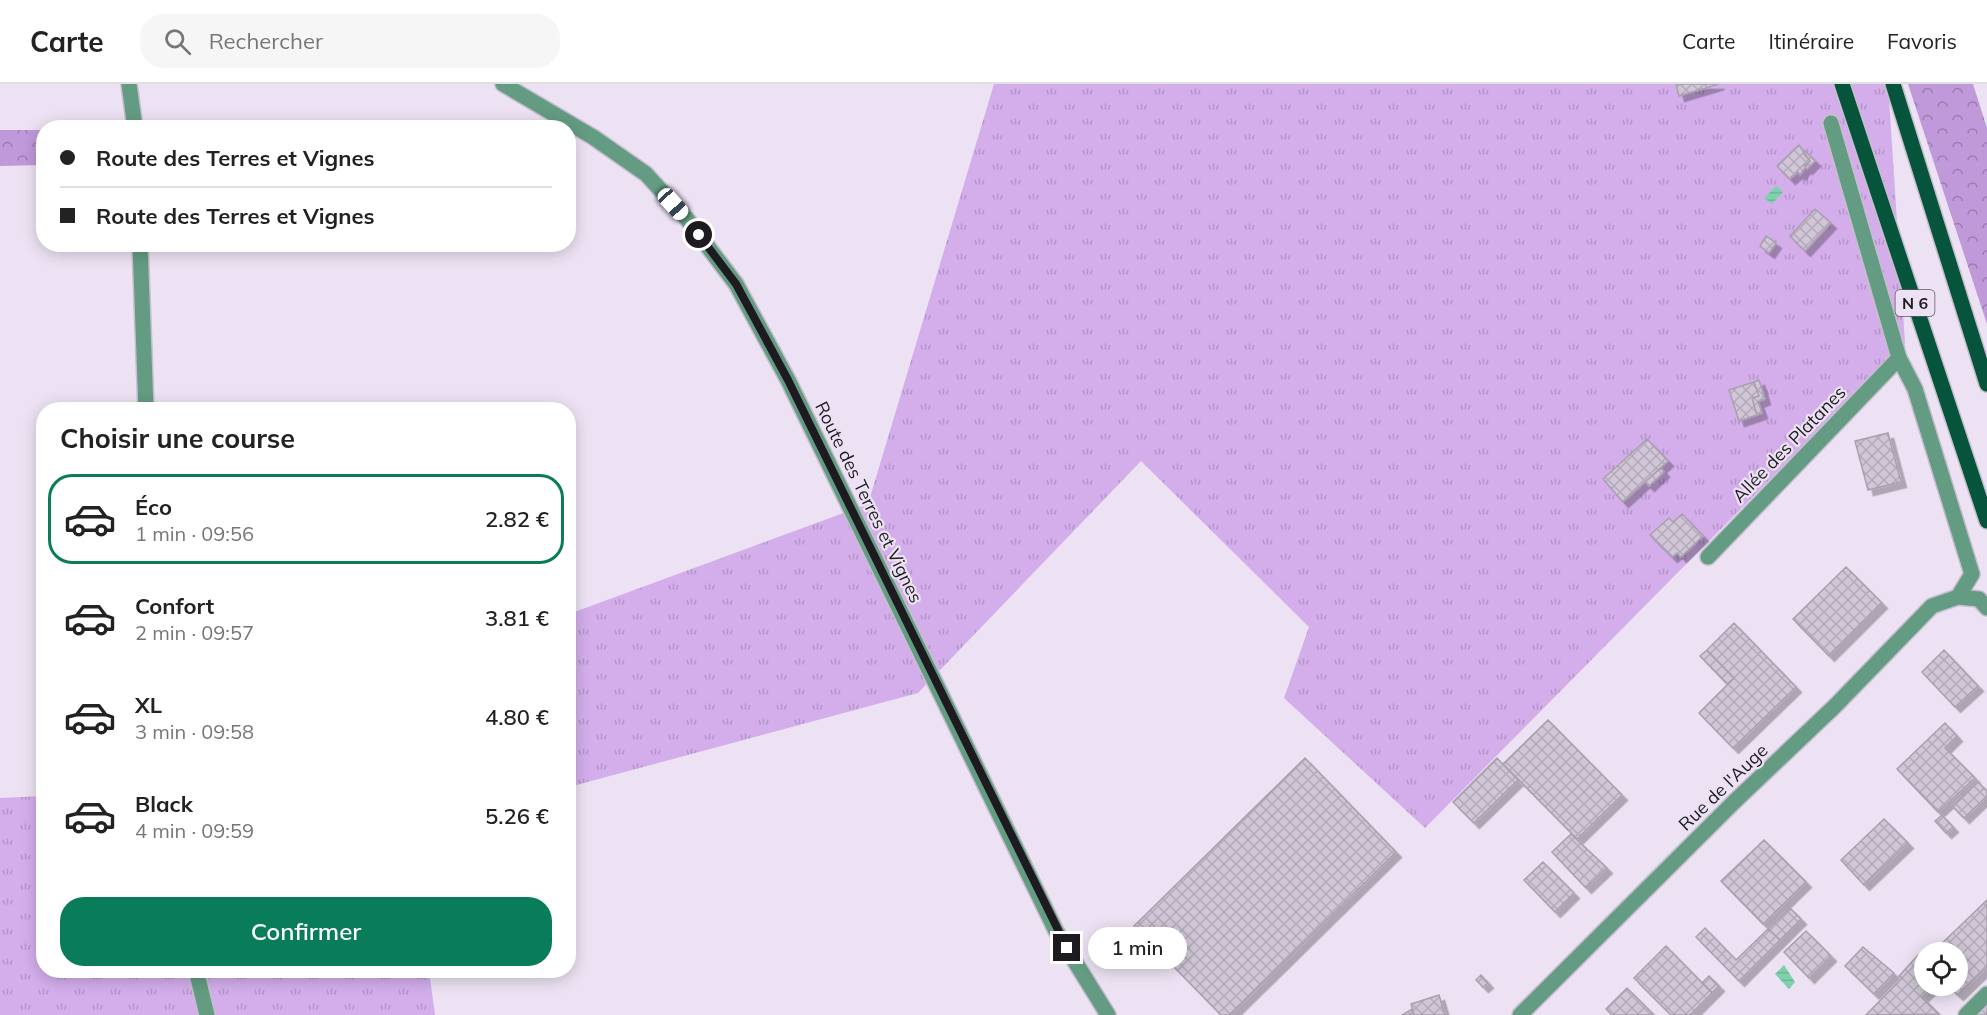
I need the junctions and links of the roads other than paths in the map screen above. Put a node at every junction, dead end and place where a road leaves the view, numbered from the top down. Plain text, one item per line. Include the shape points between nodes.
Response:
1 (129, 84) edge
2 (503, 84) edge
3 (1842, 84) edge
4 (1893, 84) edge
5 (134, 120) edge
6 (564, 120) edge
7 (1831, 123) dead end
8 (576, 127) edge
9 (140, 252) edge
10 (1899, 358) junction
11 (1987, 384) edge
12 (146, 402) edge
13 (1987, 521) edge
14 (1708, 557) dead end
15 (1958, 597) junction
16 (1987, 608) edge
17 (198, 978) edge
18 (1987, 994) edge
19 (207, 1015) edge
20 (1108, 1015) edge
21 (1520, 1015) edge
22 (1966, 1015) edge

1 - 5 street
2 - 6 street, Route des Terres et Vignes
3 - 13 main road, N 6
4 - 11 main road, N 6
7 - 10 street
8 - 20 street, Route des Terres et Vignes via 646,174 687,219 736,284 793,391 1056,931
9 - 12 street
10 - 14 street, Allée des Platanes
10 - 15 street via 1915,389 1972,574
15 - 16 street via 1979,599
15 - 21 street, Rue de l'Auge via 1932,606 1903,633 1835,706
17 - 19 street
18 - 22 street

